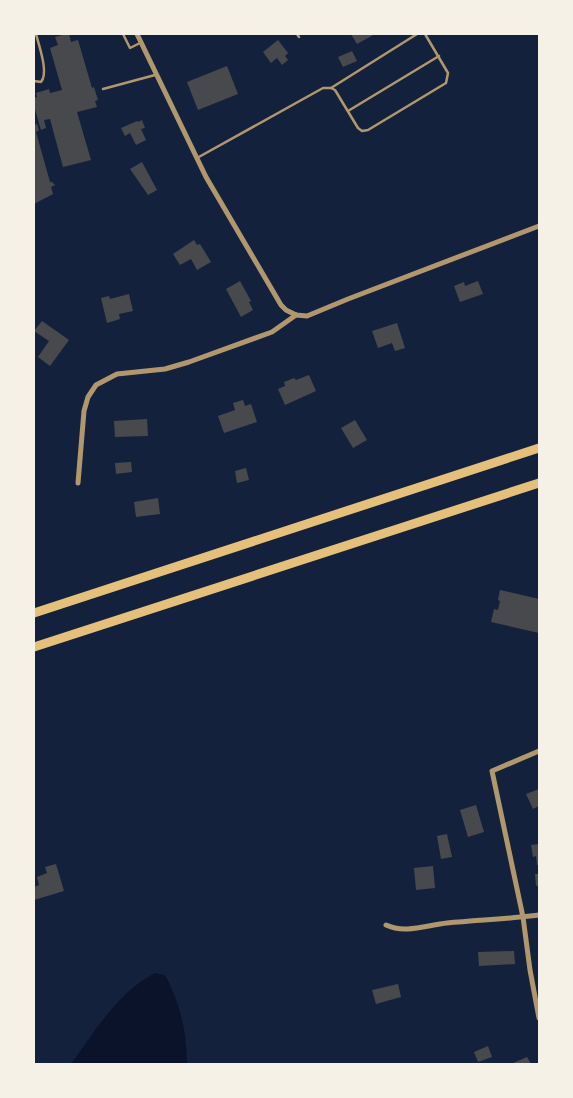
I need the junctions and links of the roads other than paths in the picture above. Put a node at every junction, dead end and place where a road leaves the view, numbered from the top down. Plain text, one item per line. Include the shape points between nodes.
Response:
1 (36, 34) edge
2 (123, 34) edge
3 (137, 34) edge
4 (297, 34) edge
5 (417, 34) edge
6 (425, 34) edge
7 (299, 37) dead end
8 (141, 42) junction
9 (439, 56) junction
10 (156, 74) junction
11 (34, 81) edge
12 (331, 88) junction
13 (103, 89) dead end
14 (348, 112) junction
15 (197, 158) junction
16 (539, 226) edge
17 (296, 315) junction
18 (539, 448) edge
19 (78, 483) dead end
20 (539, 483) edge
21 (34, 614) edge
22 (34, 647) edge
23 (539, 752) edge
24 (539, 915) edge
25 (523, 917) junction
26 (386, 925) dead end
27 (539, 1018) edge

1 - 11 lane via 45,71 41,82
2 - 8 lane via 130,48
3 - 8 street
4 - 7 lane
5 - 12 lane
6 - 9 lane
8 - 10 street
9 - 14 lane
9 - 14 lane via 448,73 446,83 368,130 358,128
10 - 13 lane
10 - 15 street
12 - 14 lane
12 - 15 lane via 323,88
15 - 17 street via 281,305
16 - 17 street via 307,316
17 - 19 street via 272,332 189,362 165,369 117,374 96,385 84,411
18 - 21 highway
20 - 22 highway
23 - 25 street via 492,771
24 - 25 street
25 - 26 street via 407,929
25 - 27 street

